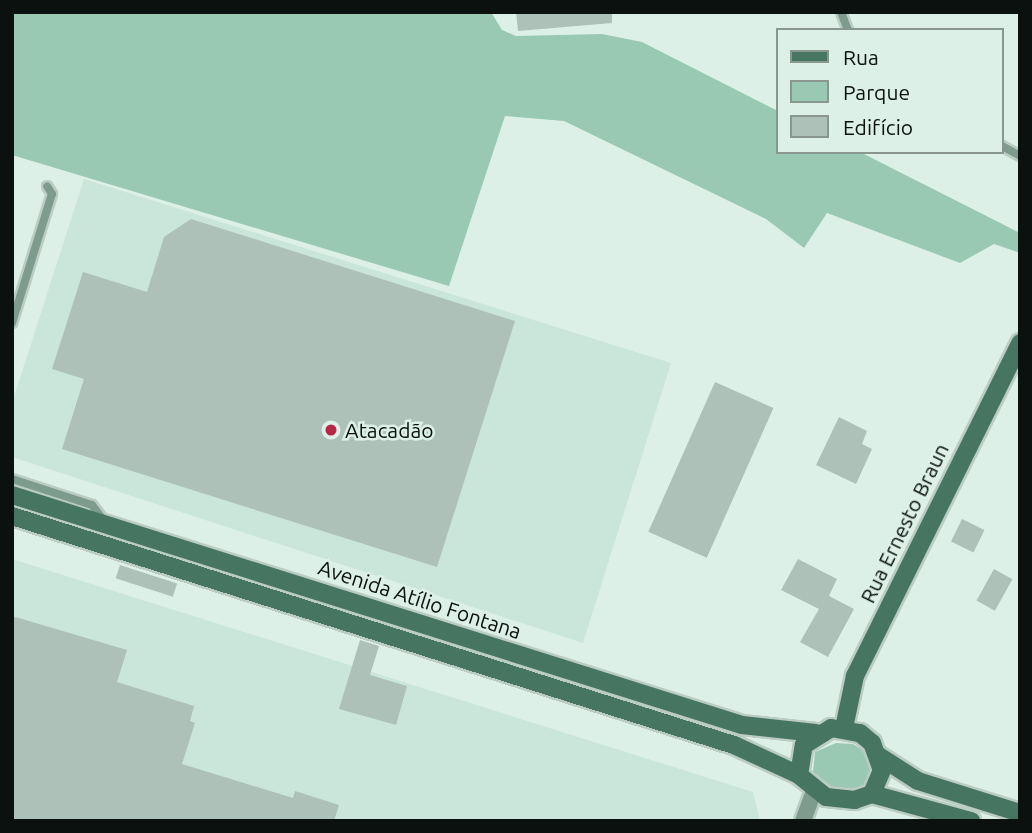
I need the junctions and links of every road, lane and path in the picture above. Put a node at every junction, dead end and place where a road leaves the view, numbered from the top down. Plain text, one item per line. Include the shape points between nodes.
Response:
1 (1004, 147) edge
2 (1020, 156) edge
3 (47, 186) dead end
4 (12, 323) edge
5 (1020, 343) edge
6 (12, 479) edge
7 (12, 495) edge
8 (12, 516) edge
9 (105, 523) junction
10 (844, 728) junction
11 (816, 733) junction
12 (879, 756) junction
13 (799, 775) junction
14 (814, 791) junction
15 (872, 794) junction
16 (1020, 813) edge
17 (803, 821) edge
18 (971, 821) edge

1 - 2 lane
3 - 4 lane via 52,194
5 - 10 main road, Rua Ernesto Braun via 855,676
6 - 9 lane via 92,505
7 - 9 main road, Avenida Atílio Fontana
8 - 13 main road, Avenida Atílio Fontana via 734,745
9 - 11 main road, Avenida Atílio Fontana via 742,725
10 - 11 main road
10 - 12 main road via 860,733
11 - 13 main road via 804,745
12 - 15 main road via 880,782
12 - 16 main road via 918,781
13 - 14 main road
14 - 15 main road via 839,800
14 - 17 street
15 - 18 main road

